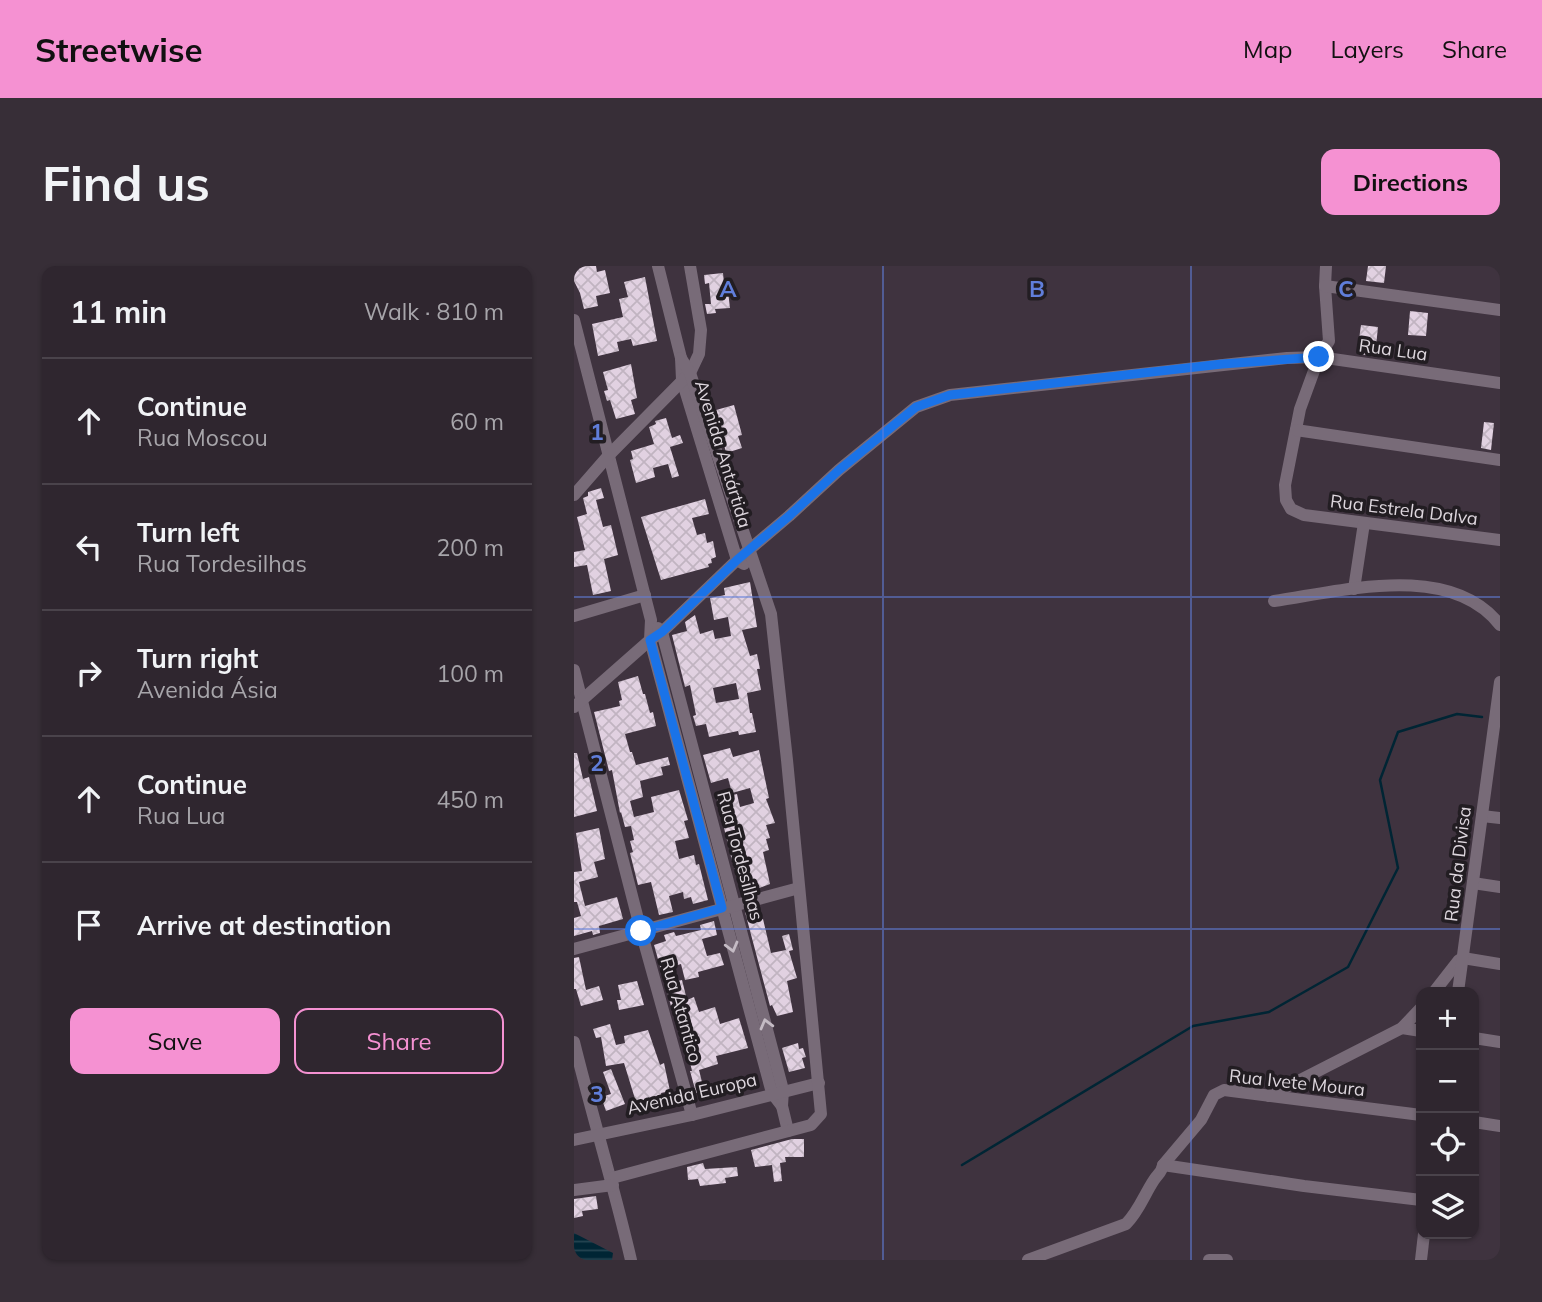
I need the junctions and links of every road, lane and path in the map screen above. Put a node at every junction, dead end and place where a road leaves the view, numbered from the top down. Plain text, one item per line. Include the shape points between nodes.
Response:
1 (658, 266) edge
2 (690, 266) edge
3 (1326, 266) edge
4 (1325, 286) junction
5 (1500, 310) edge
6 (574, 320) edge
7 (1319, 357) junction
8 (686, 376) junction
9 (1500, 383) edge
10 (1296, 430) junction
11 (610, 455) junction
12 (1500, 460) edge
13 (574, 495) edge
14 (1364, 523) junction
15 (1500, 540) edge
16 (750, 550) junction
17 (737, 560) junction
18 (756, 572) junction
19 (1354, 589) junction
20 (645, 596) junction
21 (1274, 601) dead end
22 (574, 616) edge
23 (651, 620) junction
24 (1500, 625) edge
25 (662, 632) junction
26 (650, 640) junction
27 (574, 670) edge
28 (1500, 682) edge
29 (578, 704) edge
30 (1482, 816) junction
31 (1500, 818) edge
32 (1473, 883) junction
33 (1500, 887) edge
34 (799, 888) junction
35 (728, 906) junction
36 (641, 931) junction
37 (574, 949) edge
38 (1463, 958) junction
39 (1500, 964) edge
40 (1438, 987) edge
41 (1459, 987) edge
42 (1416, 1013) edge
43 (1402, 1028) junction
44 (1416, 1030) edge
45 (1479, 1039) edge
46 (574, 1042) edge
47 (1500, 1042) edge
48 (819, 1083) junction
49 (778, 1092) junction
50 (1269, 1096) junction
51 (1416, 1114) edge
52 (692, 1115) junction
53 (1479, 1123) edge
54 (1500, 1126) edge
55 (788, 1131) junction
56 (597, 1134) junction
57 (574, 1139) edge
58 (1163, 1166) junction
59 (613, 1181) junction
60 (574, 1189) edge
61 (1416, 1199) edge
62 (1423, 1239) edge
63 (631, 1260) edge
64 (1028, 1260) edge
65 (1209, 1260) edge
66 (1227, 1260) edge
67 (1420, 1260) edge

1 - 8 street, Avenida Antártida
2 - 8 street via 701,330 699,354
3 - 4 street
4 - 5 street
4 - 7 street via 1329,341
6 - 11 street, Rua Tordesilhas
7 - 9 street, Rua Lua
7 - 10 street
7 - 16 street, Rua Lua via 984,389 938,398 916,407
8 - 11 street
8 - 16 street, Avenida Antártida
8 - 17 street, Avenida Antártida
10 - 12 street
10 - 14 street, Rua Estrela Dalva via 1285,493 1290,509
11 - 13 street
11 - 20 street, Rua Tordesilhas
14 - 15 street, Rua Estrela Dalva
14 - 19 street
16 - 17 street, Rua Lua
16 - 18 street, Avenida Antártida
17 - 18 street
17 - 25 street, Rua Lua
18 - 34 street, Avenida Antártida via 771,614
19 - 21 street
19 - 24 street via 1437,587 1474,603
20 - 22 street
20 - 23 street, Rua Tordesilhas
23 - 25 street, Rua Tordesilhas
23 - 26 street, Rua Tordesilhas
25 - 26 street, Rua Lua
25 - 35 street, Rua Tordesilhas
26 - 29 street, Rua Lua
26 - 35 street, Rua Tordesilhas
27 - 29 street, Rua Atantico
28 - 30 street, Rua da Divisa
29 - 36 street, Rua Atantico
30 - 31 street
30 - 32 street, Rua da Divisa
32 - 33 street
32 - 38 street, Rua da Divisa
34 - 35 street
34 - 48 street, Avenida Antártida
35 - 36 street
35 - 49 street, Rua Tordesilhas
36 - 37 street
36 - 52 street, Rua Atantico
38 - 39 street
38 - 40 street
38 - 41 street, Rua da Divisa
42 - 43 street
43 - 44 street
43 - 50 street
45 - 47 street
46 - 56 street
48 - 49 street, Avenida Europa
48 - 55 street, Avenida Antártida via 820,1117 811,1125
49 - 52 street, Avenida Europa
49 - 55 street, Rua Tordesilhas
50 - 51 street, Rua Ivete Moura
50 - 58 street, Rua Ivete Moura via 1217,1093
52 - 56 street, Avenida Europa
53 - 54 street
55 - 59 street
56 - 57 street, Avenida Europa
56 - 59 street
58 - 61 street
58 - 64 street via 1126,1224
59 - 60 street
59 - 63 street
62 - 67 street
65 - 66 street

